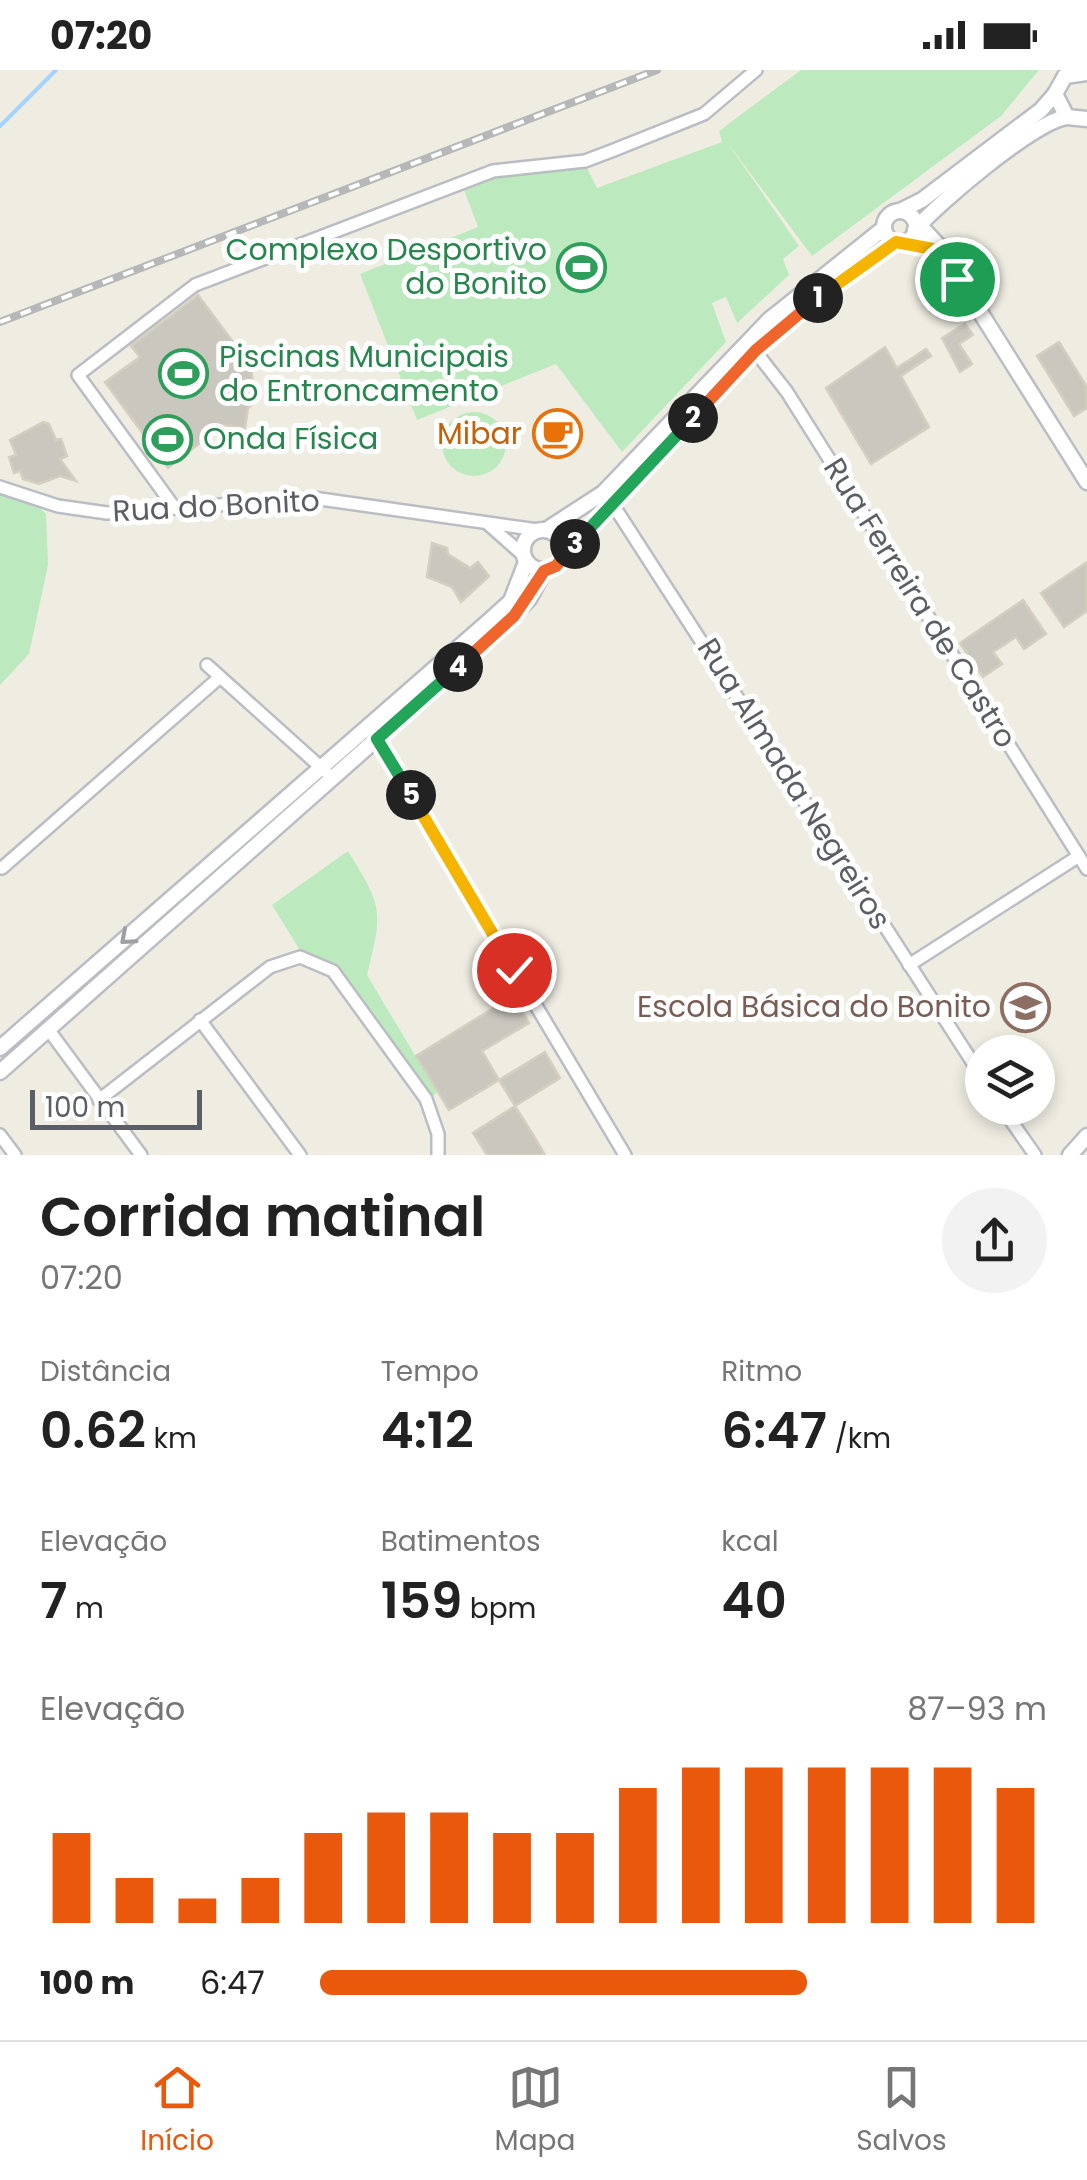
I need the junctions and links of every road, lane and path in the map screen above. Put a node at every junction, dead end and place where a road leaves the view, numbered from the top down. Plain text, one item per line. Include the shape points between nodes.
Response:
1 (756, 70) edge
2 (1064, 73) edge
3 (1087, 73) edge
4 (1055, 94) junction
5 (1066, 117) junction
6 (1087, 119) edge
7 (912, 221) junction
8 (884, 228) junction
9 (899, 242) junction
10 (944, 258) junction
11 (751, 346) junction
12 (1087, 482) edge
13 (2, 488) edge
14 (608, 498) junction
15 (174, 507) junction
16 (488, 524) junction
17 (542, 530) junction
18 (525, 558) junction
19 (560, 561) junction
20 (544, 571) junction
21 (207, 666) dead end
22 (220, 677) junction
23 (377, 739) junction
24 (328, 774) junction
25 (1079, 856) junction
26 (2, 868) edge
27 (1087, 868) edge
28 (909, 965) junction
29 (200, 1020) junction
30 (48, 1029) junction
31 (0, 1048) edge
32 (965, 1051) edge
33 (0, 1072) edge
34 (99, 1100) junction
35 (1014, 1125) edge
36 (0, 1134) edge
37 (1087, 1136) edge
38 (15, 1155) edge
39 (141, 1155) edge
40 (300, 1155) edge
41 (438, 1155) edge
42 (625, 1155) edge
43 (1035, 1155) edge
44 (1070, 1155) edge

1 - 15 street via 704,114 614,150 585,161 492,171 195,285 78,376
2 - 3 street
2 - 4 street
4 - 5 street
4 - 7 street via 922,200
5 - 6 street
5 - 7 street via 1042,126
7 - 8 street via 886,218
7 - 9 street
7 - 10 street
8 - 9 street
8 - 11 street
9 - 10 street via 924,245
9 - 11 street
10 - 12 street
11 - 14 street
11 - 25 street, Rua Ferreira de Castro via 787,392
13 - 15 street, Rua do Bonito via 107,513
14 - 17 street
14 - 19 street
14 - 28 street, Rua Almada Negreiros
15 - 16 street, Rua do Bonito via 313,498
16 - 17 street, Rua do Bonito
16 - 18 street, Rua do Bonito
17 - 18 street via 524,542
17 - 19 street via 562,542
18 - 20 street
18 - 24 street via 511,600
19 - 20 street
20 - 23 street via 529,599
21 - 22 street
22 - 24 street
22 - 26 street
23 - 24 street
23 - 42 street
24 - 30 street
24 -> 31 street
25 - 27 street, Rua Ferreira de Castro
25 - 28 street
28 - 32 street, Rua Almada Negreiros
29 - 34 street
29 - 40 street
29 - 41 street via 270,967 300,957 333,971 426,1098
30 - 33 street
30 - 34 street
34 - 39 street
35 - 43 street
36 - 38 street
37 - 44 street

